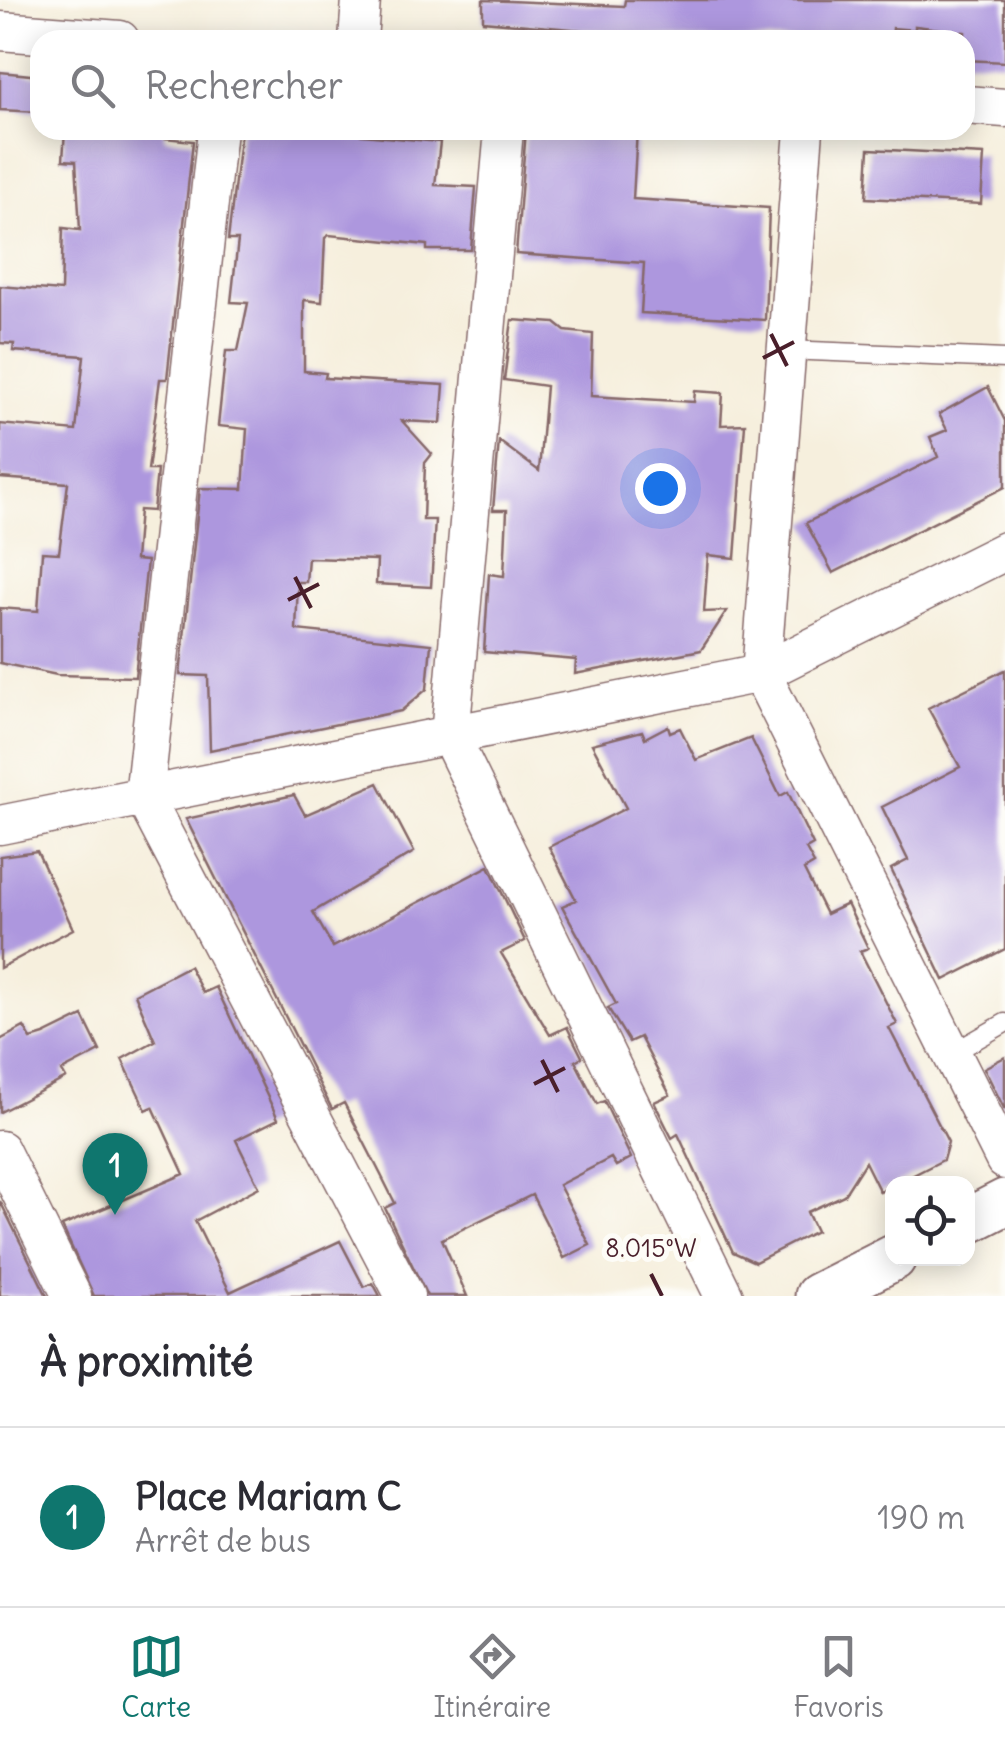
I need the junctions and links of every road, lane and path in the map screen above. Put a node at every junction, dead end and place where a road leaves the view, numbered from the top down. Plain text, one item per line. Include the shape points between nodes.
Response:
1 (361, 0) edge
2 (359, 30) edge
3 (0, 31) edge
4 (30, 33) edge
5 (975, 106) edge
6 (1005, 108) edge
7 (216, 140) edge
8 (503, 140) edge
9 (803, 140) edge
10 (786, 350) junction
11 (1005, 359) edge
12 (1005, 551) edge
13 (761, 674) junction
14 (450, 736) junction
15 (144, 797) junction
16 (0, 825) edge
17 (1005, 1023) edge
18 (952, 1054) junction
19 (0, 1150) edge
20 (1005, 1160) edge
21 (1005, 1202) edge
22 (975, 1217) edge
23 (885, 1262) edge
24 (72, 1296) edge
25 (405, 1296) edge
26 (724, 1296) edge
27 (818, 1296) edge

1 - 2 street
3 - 4 street
5 - 6 street
7 - 15 street
8 - 14 street
9 - 10 street
10 - 11 lane
10 - 13 street
12 - 13 street
13 - 14 street
13 - 18 street
14 - 15 street
14 - 26 street
15 - 16 street
15 - 25 street
17 - 18 lane
18 - 20 street
19 - 24 street
21 - 22 street
23 - 27 street

